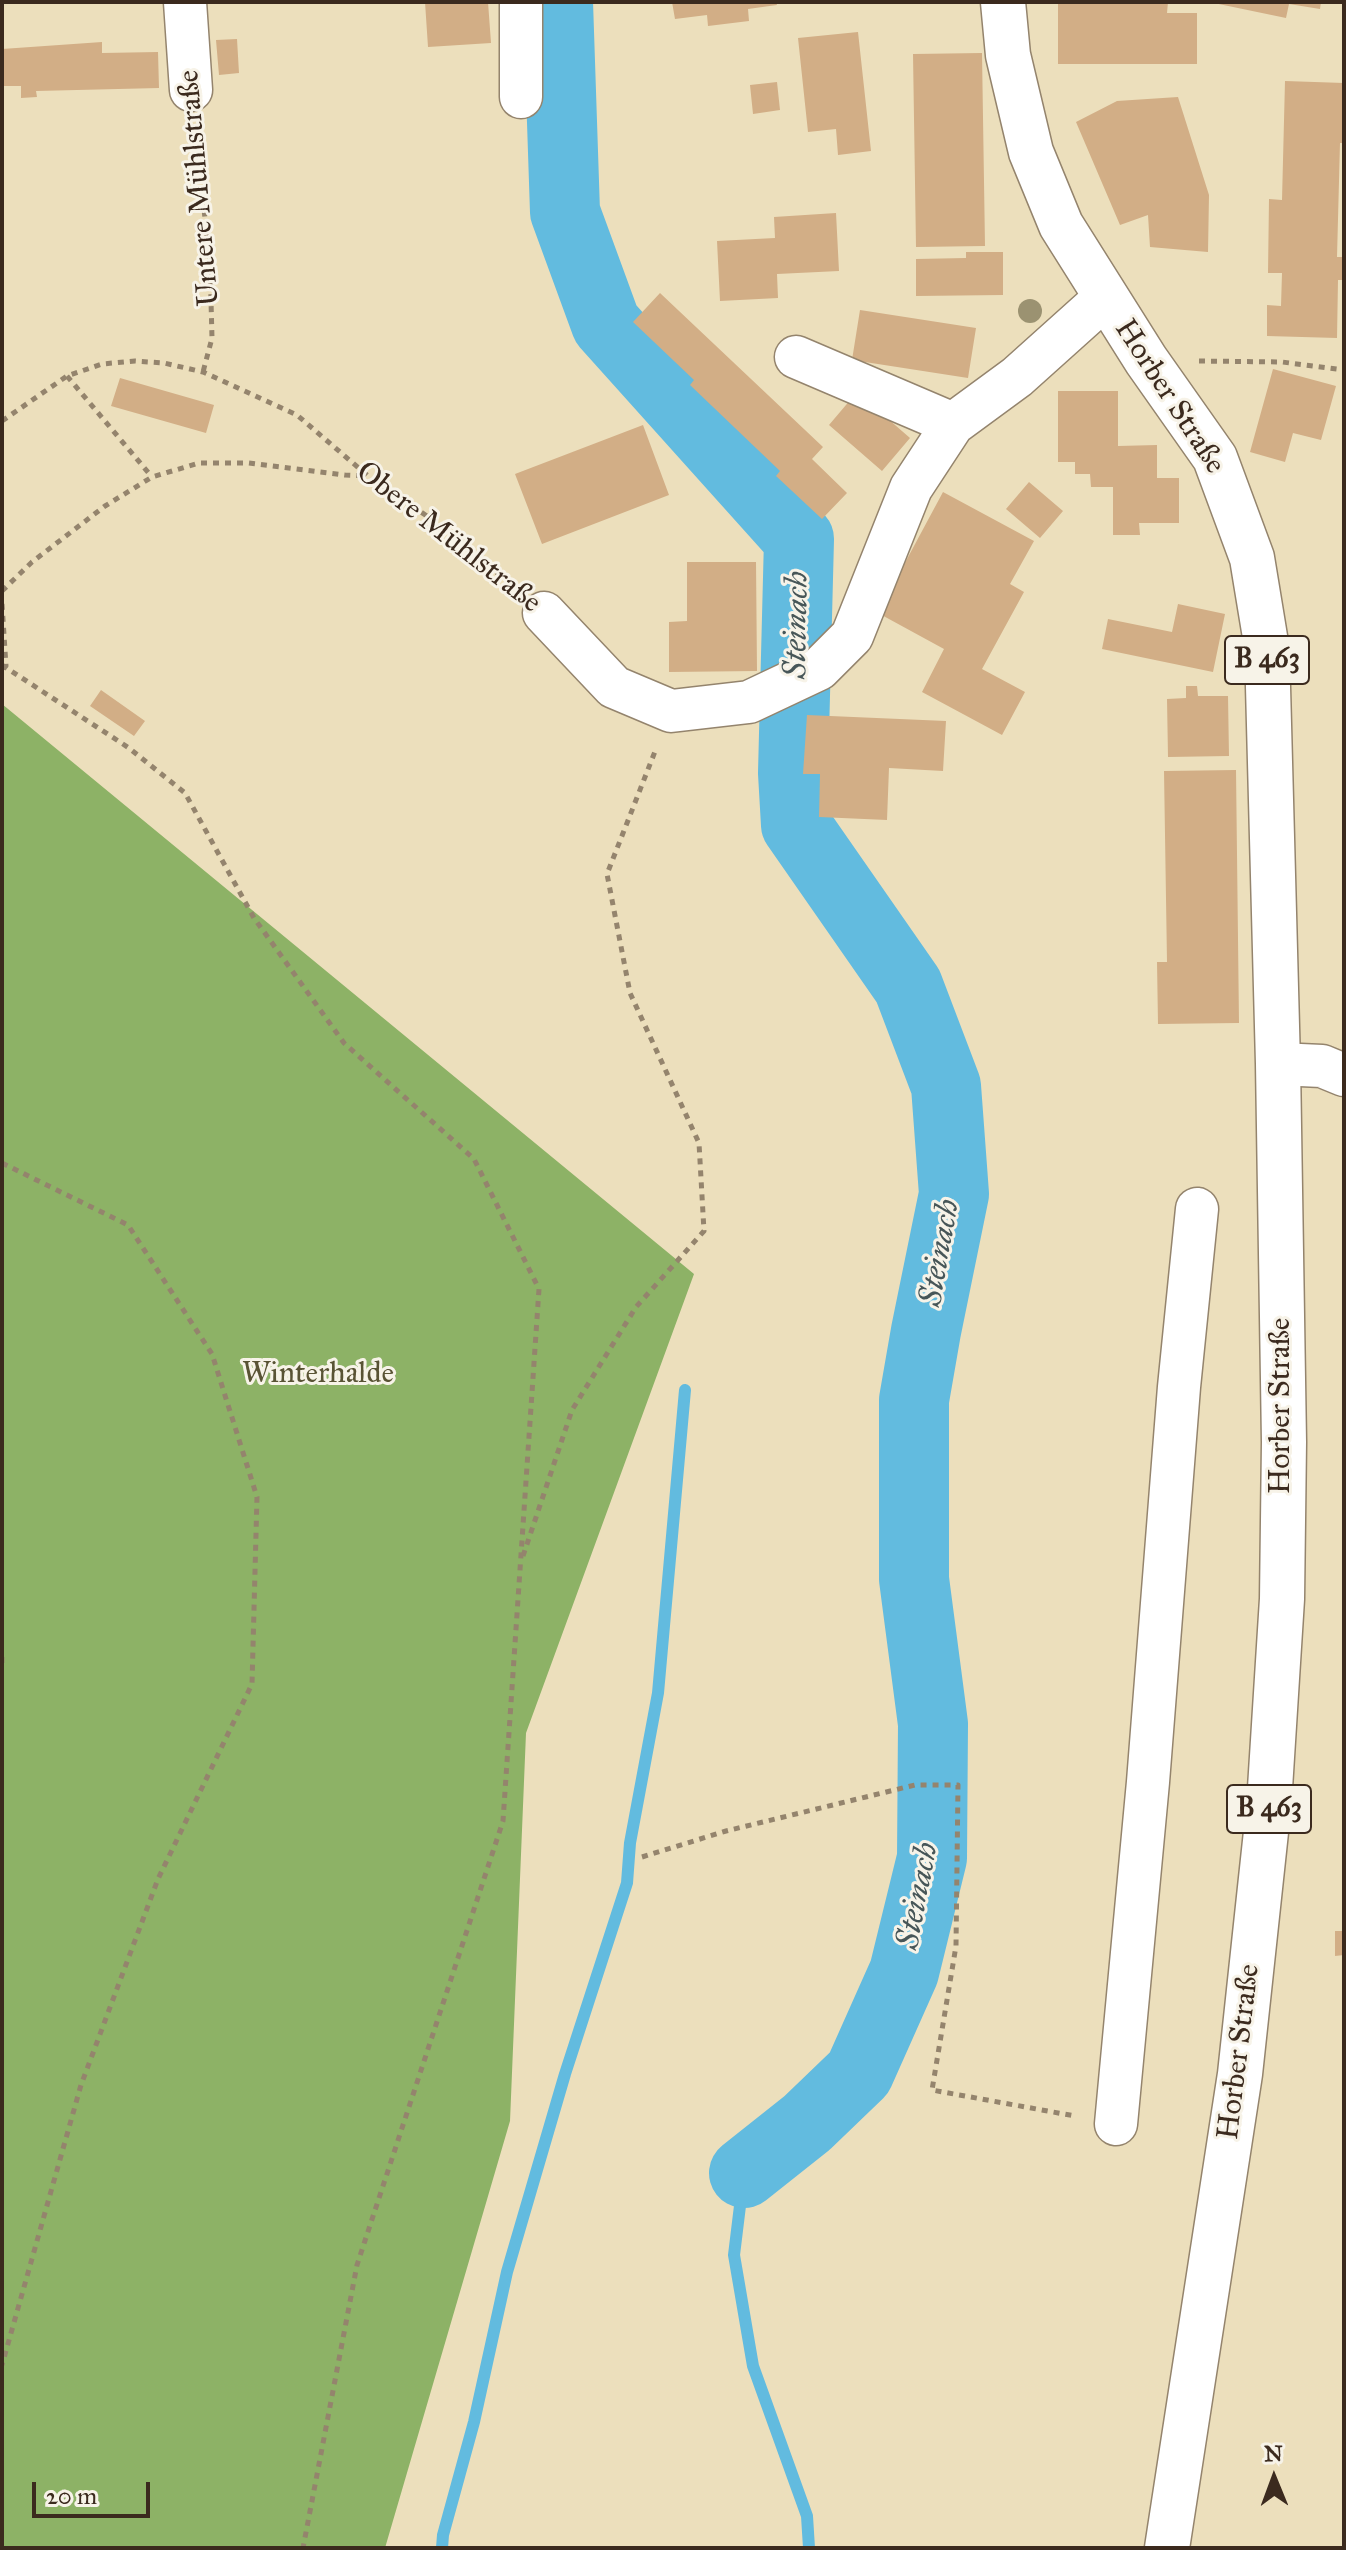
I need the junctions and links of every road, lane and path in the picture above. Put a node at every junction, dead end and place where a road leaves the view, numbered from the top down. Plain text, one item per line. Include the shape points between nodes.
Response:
1 (185, 2) edge
2 (521, 2) edge
3 (1003, 2) edge
4 (191, 90) joint
5 (521, 97) dead end
6 (1105, 298) junction
7 (796, 357) dead end
8 (1146, 360) junction
9 (1344, 370) edge
10 (203, 372) junction
11 (67, 376) junction
12 (2, 421) edge
13 (953, 424) junction
14 (368, 476) junction
15 (152, 477) junction
16 (2, 591) edge
17 (2, 604) edge
18 (544, 613) joint
19 (3, 666) edge
20 (671, 711) junction
21 (1278, 1064) junction
22 (1344, 1075) edge
23 (2, 1163) edge
24 (1197, 1209) dead end
25 (520, 1565) junction
26 (2, 1657) edge
27 (2, 1667) edge
28 (642, 1857) dead end
29 (1116, 2124) joint
30 (2, 2365) edge
31 (303, 2548) edge
32 (1167, 2548) edge

1 - 4 street, Untere Mühlstraße
2 - 5 street
3 - 6 main road, B 463 via 1008,55 1031,152 1061,225
4 - 10 path, Untere Mühlstraße via 210,264 212,338
6 - 8 main road, Horber Straße / B 463
6 - 13 street, Obere Mühlstraße via 1017,377
7 - 13 street
8 - 9 path via 1282,362
8 - 21 main road, Horber Straße / B 463 via 1215,458 1252,558 1267,649
10 - 11 path, Obere Mühlstraße via 135,361 102,364
10 - 14 path, Obere Mühlstraße via 297,415
11 - 12 path, Obere Mühlstraße
11 - 15 path
13 - 20 street, Obere Mühlstraße via 911,488 852,636 819,669 749,702
14 - 15 path via 199,463
14 - 18 path, Obere Mühlstraße via 440,525
15 - 16 path via 81,524
17 - 19 path
18 - 20 street, Obere Mühlstraße via 614,687
19 - 25 path via 129,748 185,793 254,918 344,1043 474,1159 539,1289
20 - 25 path via 607,874 630,993 699,1143 704,1231 636,1307 572,1410
21 - 22 street via 1322,1066
21 - 32 main road, Horber Straße / B 463 via 1284,1442 1282,1599 1269,1804 1240,2074
23 - 30 path via 128,1225 212,1354 257,1497 252,1684 158,1879 86,2070
24 - 29 street
25 - 31 path via 503,1821 357,2265
26 - 27 path
28 - 29 path via 915,1785 958,1785 956,1946 932,2090

